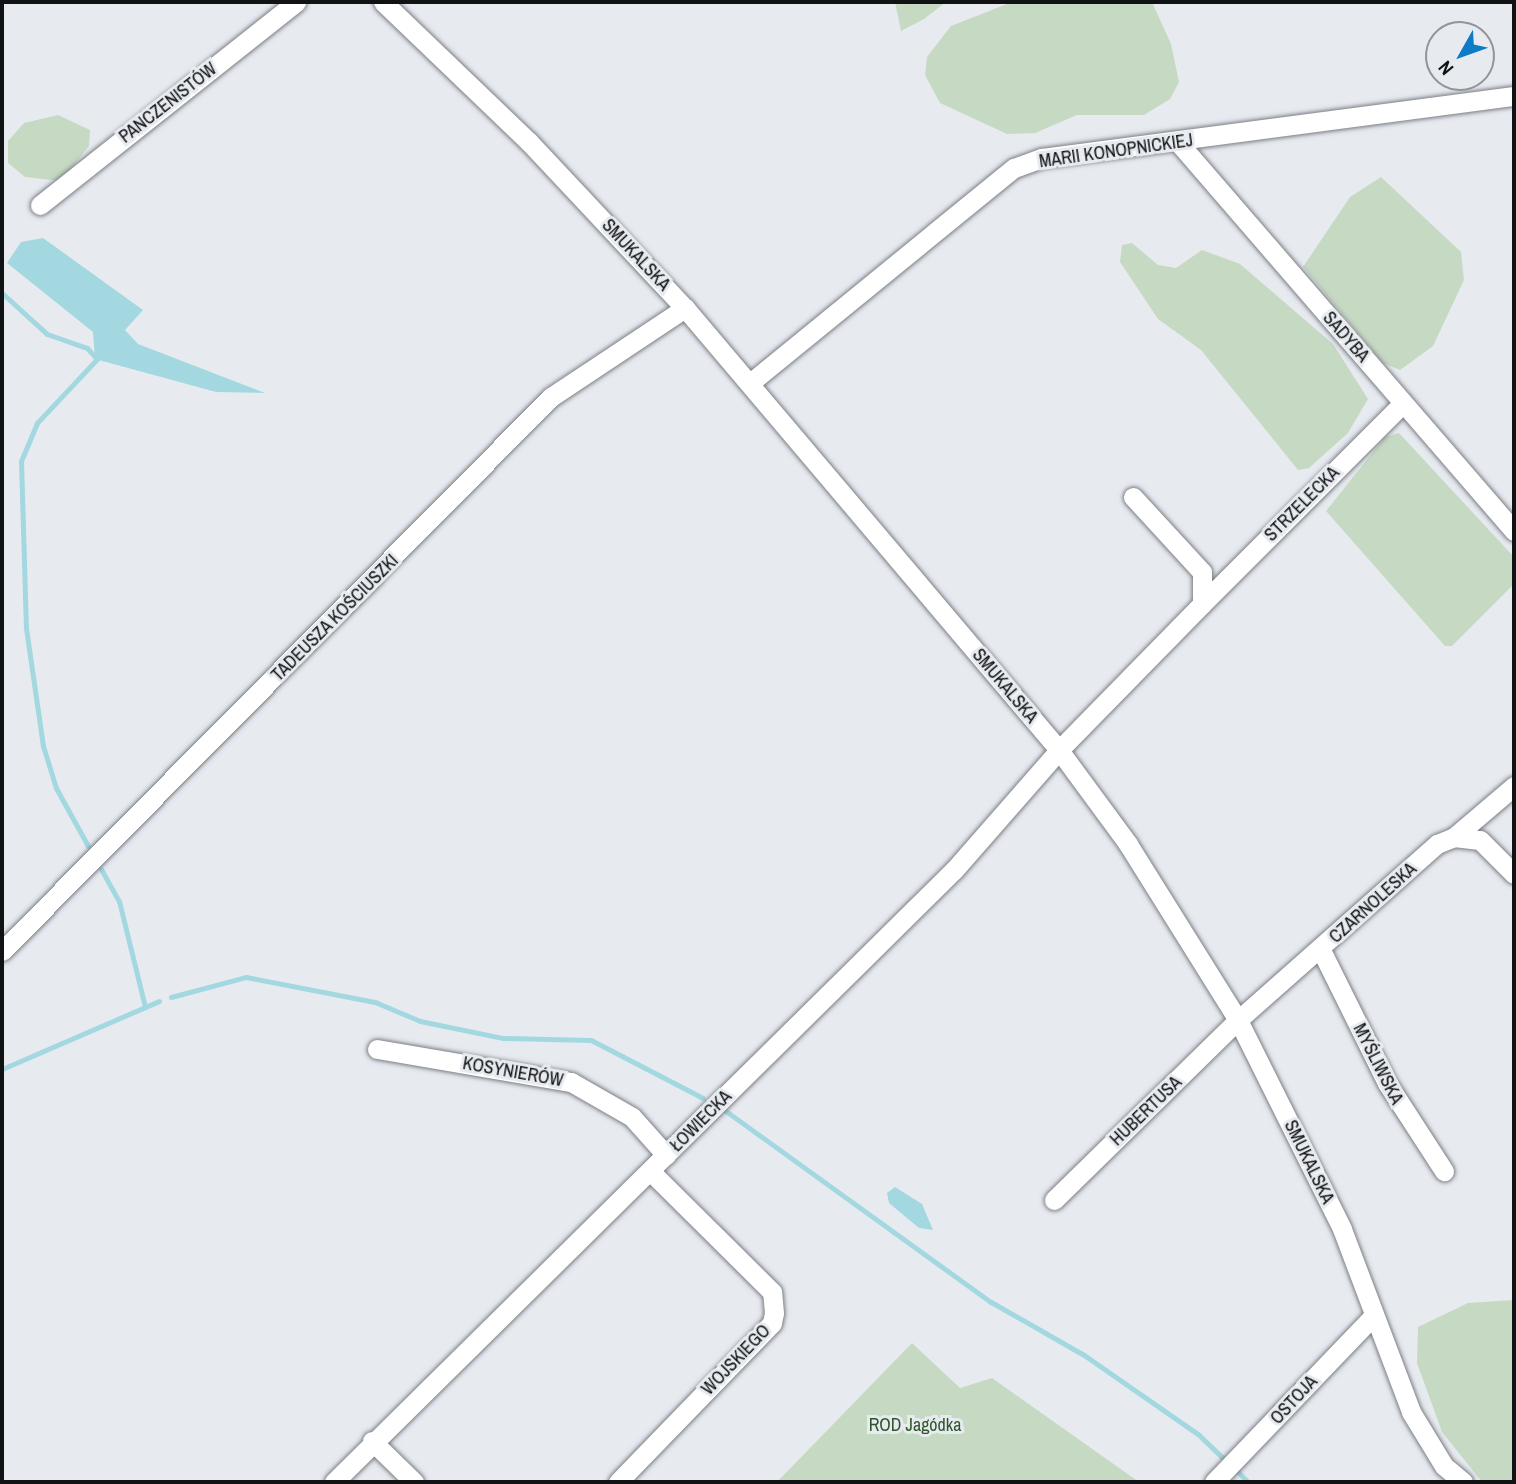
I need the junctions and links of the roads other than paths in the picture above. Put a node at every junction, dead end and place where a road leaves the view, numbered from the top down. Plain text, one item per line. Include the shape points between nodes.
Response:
1 (296, 2) edge
2 (383, 2) edge
3 (1514, 96) edge
4 (1178, 142) junction
5 (40, 205) dead end
6 (685, 308) junction
7 (750, 383) junction
8 (1403, 403) junction
9 (1133, 496) dead end
10 (1514, 531) edge
11 (1202, 604) junction
12 (1059, 750) junction
13 (1514, 786) edge
14 (1454, 838) junction
15 (1514, 874) edge
16 (1321, 950) junction
17 (2, 951) edge
18 (1238, 1020) junction
19 (377, 1049) dead end
20 (666, 1155) junction
21 (1444, 1171) dead end
22 (651, 1172) junction
23 (1054, 1200) dead end
24 (1373, 1316) junction
25 (372, 1441) junction
26 (334, 1482) edge
27 (414, 1482) edge
28 (618, 1482) edge
29 (1214, 1482) edge
30 (1463, 1482) edge

1 - 5 street, PANCZENISTÓW
2 - 6 street, SMUKALSKA via 530,142
3 - 4 street, MARII KONOPNICKIEJ
4 - 7 street, MARII KONOPNICKIEJ via 1042,158 1014,168
4 - 8 street, SADYBA
6 - 7 street, SMUKALSKA
6 - 17 street, TADEUSZA KOŚCIUSZKI via 551,397
7 - 12 street, SMUKALSKA
8 - 10 street, SADYBA
8 - 11 street, STRZELECKA
9 - 11 street via 1202,572
11 - 12 street, STRZELECKA
12 - 18 street, SMUKALSKA via 1159,890
12 - 20 street, ŁOWIECKA via 954,870
13 - 14 street, CZARNOLESKA
14 - 15 street via 1480,840
14 - 16 street, CZARNOLESKA via 1437,844
16 - 18 street, CZARNOLESKA
16 - 21 street, MYŚLIWSKA via 1387,1083
18 - 23 street, HUBERTUSA
18 - 24 street, SMUKALSKA via 1342,1228
19 - 20 street, KOSYNIERÓW via 570,1082 632,1117
20 - 22 street, ŁOWIECKA
22 - 25 street, ŁOWIECKA
22 - 28 street, WOJSKIEGO via 772,1292 774,1313 772,1324
24 - 29 street, OSTOJA
24 - 30 street, SMUKALSKA via 1411,1412 1444,1466
25 - 26 street, ŁOWIECKA
25 - 27 street

